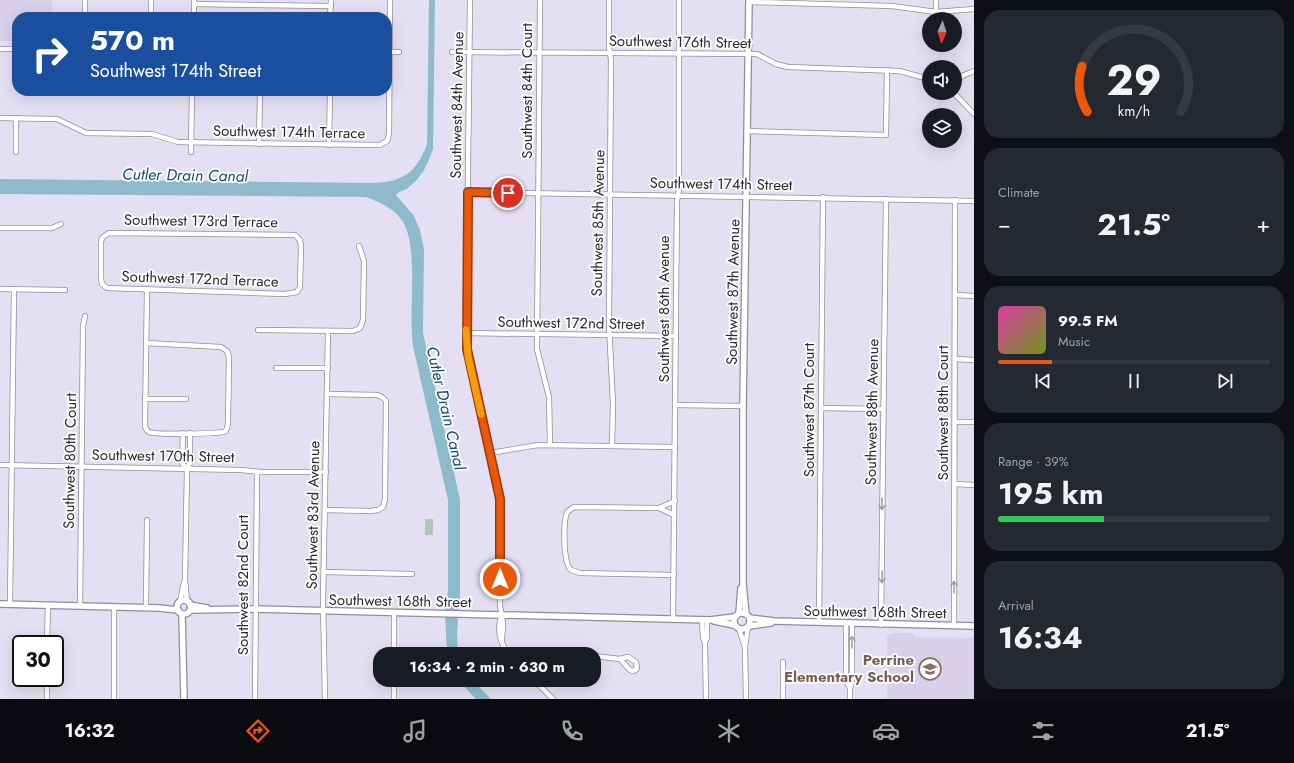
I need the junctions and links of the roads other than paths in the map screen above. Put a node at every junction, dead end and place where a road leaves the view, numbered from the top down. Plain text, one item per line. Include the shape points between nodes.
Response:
1 (85, 0) edge
2 (151, 0) edge
3 (331, 0) edge
4 (390, 0) edge
5 (470, 0) edge
6 (540, 0) edge
7 (609, 0) edge
8 (679, 0) edge
9 (936, 0) edge
10 (749, 1) edge
11 (194, 2) edge
12 (331, 6) junction
13 (974, 8) edge
14 (85, 12) edge
15 (151, 12) edge
16 (330, 12) edge
17 (390, 12) edge
18 (936, 12) junction
19 (0, 48) edge
20 (12, 49) edge
21 (392, 52) edge
22 (399, 52) dead end
23 (452, 52) dead end
24 (469, 52) junction
25 (540, 53) junction
26 (610, 54) junction
27 (679, 54) junction
28 (749, 54) junction
29 (887, 70) junction
30 (974, 71) edge
31 (962, 76) edge
32 (922, 77) edge
33 (192, 96) edge
34 (260, 96) edge
35 (330, 96) edge
36 (389, 96) edge
37 (961, 100) edge
38 (974, 114) edge
39 (0, 118) edge
40 (16, 118) junction
41 (747, 131) junction
42 (192, 143) junction
43 (259, 144) junction
44 (329, 145) junction
45 (16, 152) dead end
46 (192, 152) dead end
47 (468, 192) junction
48 (539, 194) junction
49 (610, 194) junction
50 (678, 195) junction
51 (746, 196) junction
52 (823, 197) junction
53 (886, 199) junction
54 (955, 200) junction
55 (974, 201) edge
56 (61, 224) dead end
57 (0, 228) edge
58 (359, 246) dead end
59 (102, 284) joint
60 (0, 289) edge
61 (14, 289) junction
62 (147, 289) junction
63 (66, 290) dead end
64 (297, 292) joint
65 (955, 295) junction
66 (974, 296) edge
67 (85, 316) dead end
68 (258, 330) dead end
69 (328, 331) junction
70 (466, 333) junction
71 (537, 334) junction
72 (609, 335) junction
73 (676, 336) junction
74 (146, 343) junction
75 (955, 359) junction
76 (974, 360) edge
77 (276, 368) dead end
78 (328, 368) junction
79 (327, 394) junction
80 (145, 399) junction
81 (186, 399) dead end
82 (675, 405) junction
83 (743, 406) junction
84 (821, 408) junction
85 (883, 409) junction
86 (956, 422) junction
87 (974, 422) edge
88 (183, 433) junction
89 (190, 433) junction
90 (550, 445) junction
91 (612, 446) junction
92 (675, 447) junction
93 (490, 453) junction
94 (0, 465) edge
95 (12, 465) junction
96 (82, 466) junction
97 (187, 469) junction
98 (257, 472) junction
99 (326, 472) junction
100 (955, 484) junction
101 (974, 485) edge
102 (674, 501) junction
103 (659, 508) junction
104 (325, 510) junction
105 (674, 516) junction
106 (147, 520) dead end
107 (324, 572) junction
108 (412, 574) dead end
109 (674, 575) junction
110 (185, 580) junction
111 (743, 584) junction
112 (0, 604) edge
113 (10, 604) junction
114 (48, 605) junction
115 (80, 606) junction
116 (114, 606) junction
117 (146, 607) junction
118 (184, 608) junction
119 (255, 609) junction
120 (324, 611) junction
121 (394, 613) junction
122 (502, 615) junction
123 (736, 615) junction
124 (748, 616) junction
125 (673, 619) junction
126 (706, 619) junction
127 (774, 621) junction
128 (820, 622) junction
129 (849, 624) junction
130 (881, 624) junction
131 (954, 626) junction
132 (974, 626) edge
133 (736, 627) junction
134 (748, 627) junction
135 (47, 635) edge
136 (394, 647) edge
137 (505, 647) edge
138 (745, 647) junction
139 (601, 657) edge
140 (620, 659) dead end
141 (783, 662) dead end
142 (47, 687) edge
143 (394, 687) edge
144 (541, 687) edge
145 (47, 699) edge
146 (114, 699) edge
147 (184, 699) edge
148 (255, 699) edge
149 (324, 699) edge
150 (394, 699) edge
151 (553, 699) edge
152 (706, 699) edge
153 (746, 699) edge
154 (783, 699) edge
155 (850, 699) edge

1 - 14 street
2 - 15 street
3 - 12 street
4 - 17 street
5 - 24 street, Southwest 84th Avenue
6 - 25 street, Southwest 84th Court
7 - 26 street, Southwest 85th Avenue
8 - 27 street, Southwest 86th Avenue
9 - 18 street
10 - 18 street via 892,6
10 - 28 street, Southwest 87th Avenue
11 - 12 street
12 - 16 street
13 - 18 street
19 - 20 street
21 - 22 street
23 - 24 street, Southwest 176th Street
24 - 25 street, Southwest 176th Street
24 - 47 street, Southwest 84th Avenue
25 - 26 street, Southwest 176th Street
25 - 48 street, Southwest 84th Court
26 - 27 street, Southwest 176th Street
26 - 49 street, Southwest 85th Avenue
27 - 28 street, Southwest 176th Street
27 - 50 street, Southwest 86th Avenue
28 - 29 street, Southwest 176th Street via 757,54 776,64 793,68
28 - 41 street, Southwest 87th Avenue
29 - 32 street, Southwest 176th Street
29 - 41 street via 886,135
30 - 31 street
33 - 42 street
34 - 43 street
35 - 44 street
36 - 44 street, Southwest 174th Terrace via 389,134 385,142 377,145
37 - 38 street
39 - 40 street, Southwest 174th Terrace
40 - 42 street, Southwest 174th Terrace via 57,119 86,133 152,134 174,142
40 - 45 street
41 - 51 street, Southwest 87th Avenue
42 - 43 street, Southwest 174th Terrace
42 - 46 street
43 - 44 street, Southwest 174th Terrace
47 - 48 street, Southwest 174th Street
47 - 70 street, Southwest 84th Avenue
48 - 49 street, Southwest 174th Street
48 - 71 street, Southwest 84th Court
49 - 50 street, Southwest 174th Street
49 - 72 street, Southwest 85th Avenue
50 - 51 street, Southwest 174th Street
50 - 73 street, Southwest 86th Avenue
51 - 52 street, Southwest 174th Street
51 - 83 street, Southwest 87th Avenue
52 - 53 street, Southwest 174th Street
52 - 84 street, Southwest 87th Court
53 - 54 street, Southwest 174th Street
53 - 85 street, Southwest 88th Avenue
54 - 55 street, Southwest 174th Street
54 - 65 street, Southwest 88th Court
56 - 57 street via 52,228
58 - 69 street via 364,261 363,320 360,328 353,331
59 - 62 street, Southwest 172nd Terrace via 110,288
59 - 64 street, Southwest 173rd Terrace via 101,241 104,235 112,232 288,234 298,237 301,243 300,287
60 - 61 street
61 - 63 street
61 - 95 street
62 - 64 street, Southwest 172nd Terrace via 285,294
62 - 74 street
65 - 66 street
65 - 75 street, Southwest 88th Court
67 - 96 street, Southwest 80th Court
68 - 69 street
69 - 78 street, Southwest 83rd Avenue
70 - 71 street, Southwest 172nd Street
70 - 93 street, Southwest 84th Avenue via 470,365
71 - 72 street, Southwest 172nd Street
71 - 90 street, Southwest 84th Court via 538,354 550,403
72 - 73 street, Southwest 172nd Street
72 - 91 street, Southwest 85th Avenue via 613,404
73 - 82 street, Southwest 86th Avenue
74 - 80 street
74 - 89 street via 221,348 227,351 229,357 226,431 218,434
75 - 76 street
75 - 86 street, Southwest 88th Court
77 - 78 street
78 - 79 street, Southwest 83rd Avenue
79 - 99 street, Southwest 83rd Avenue
79 - 104 street via 377,395 384,399 385,499 380,509 371,511
80 - 81 street
80 - 88 street via 146,430 156,433
82 - 83 street
82 - 92 street, Southwest 86th Avenue
83 - 111 street, Southwest 87th Avenue
84 - 85 street
84 - 128 street, Southwest 87th Court
85 -> 130 street, Southwest 88th Avenue
86 - 87 street
86 - 100 street, Southwest 88th Court
88 - 89 street
88 - 97 street via 182,463
89 - 97 street via 190,463
90 - 91 street
90 - 93 street via 531,445
91 - 92 street
92 - 102 street, Southwest 86th Avenue
93 - 122 street, Southwest 84th Avenue via 500,505
94 - 95 street, Southwest 170th Street
95 - 96 street, Southwest 170th Street
95 - 113 street
96 - 97 street, Southwest 170th Street
96 - 115 street, Southwest 80th Court
97 - 98 street, Southwest 170th Street
97 - 110 street
98 - 99 street, Southwest 170th Street
98 - 119 street, Southwest 82nd Court
99 - 104 street, Southwest 83rd Avenue
100 - 101 street
131 -> 100 street, Southwest 88th Court
102 - 103 street
102 - 105 street, Southwest 86th Avenue
103 - 105 street
103 - 109 street via 574,507 568,510 565,560 572,570 580,573
104 - 107 street, Southwest 83rd Avenue
105 - 109 street, Southwest 86th Avenue
106 - 117 street
107 - 108 street
107 - 120 street, Southwest 83rd Avenue
109 - 125 street, Southwest 86th Avenue
110 - 118 street
110 - 118 street
111 - 123 street, Southwest 87th Avenue
111 - 124 street, Southwest 87th Avenue
112 - 113 street, Southwest 168th Street
113 - 114 street, Southwest 168th Street
114 - 115 street, Southwest 168th Street
114 - 135 street
115 - 116 street, Southwest 168th Street
116 - 117 street, Southwest 168th Street
116 - 146 street
117 - 118 street, Southwest 168th Street
118 - 119 street, Southwest 168th Street
118 - 147 street
119 - 120 street, Southwest 168th Street
119 - 148 street, Southwest 82nd Court
120 - 121 street, Southwest 168th Street
120 - 149 street, Southwest 83rd Avenue
121 - 122 street, Southwest 168th Street
121 - 136 street
122 - 125 street, Southwest 168th Street
122 - 137 street via 502,639
123 - 124 street, Southwest 168th Street
123 - 126 street, Southwest 168th Street
123 - 133 street, Southwest 87th Avenue
124 - 127 street, Southwest 168th Street
124 - 134 street, Southwest 87th Avenue
125 - 126 street, Southwest 168th Street
126 - 133 street, Southwest 168th Street
126 - 152 street via 703,638
127 - 128 street, Southwest 168th Street
127 - 134 street, Southwest 168th Street
128 - 129 street, Southwest 168th Street
129 - 130 street, Southwest 168th Street
129 - 155 street via 846,683 850,688
130 - 131 street, Southwest 168th Street
131 - 132 street, Southwest 168th Street
133 - 134 street, Southwest 168th Street
133 - 138 street
134 - 138 street
138 - 153 street
139 - 140 street
141 - 154 street
142 - 145 street
143 - 150 street
144 - 151 street

